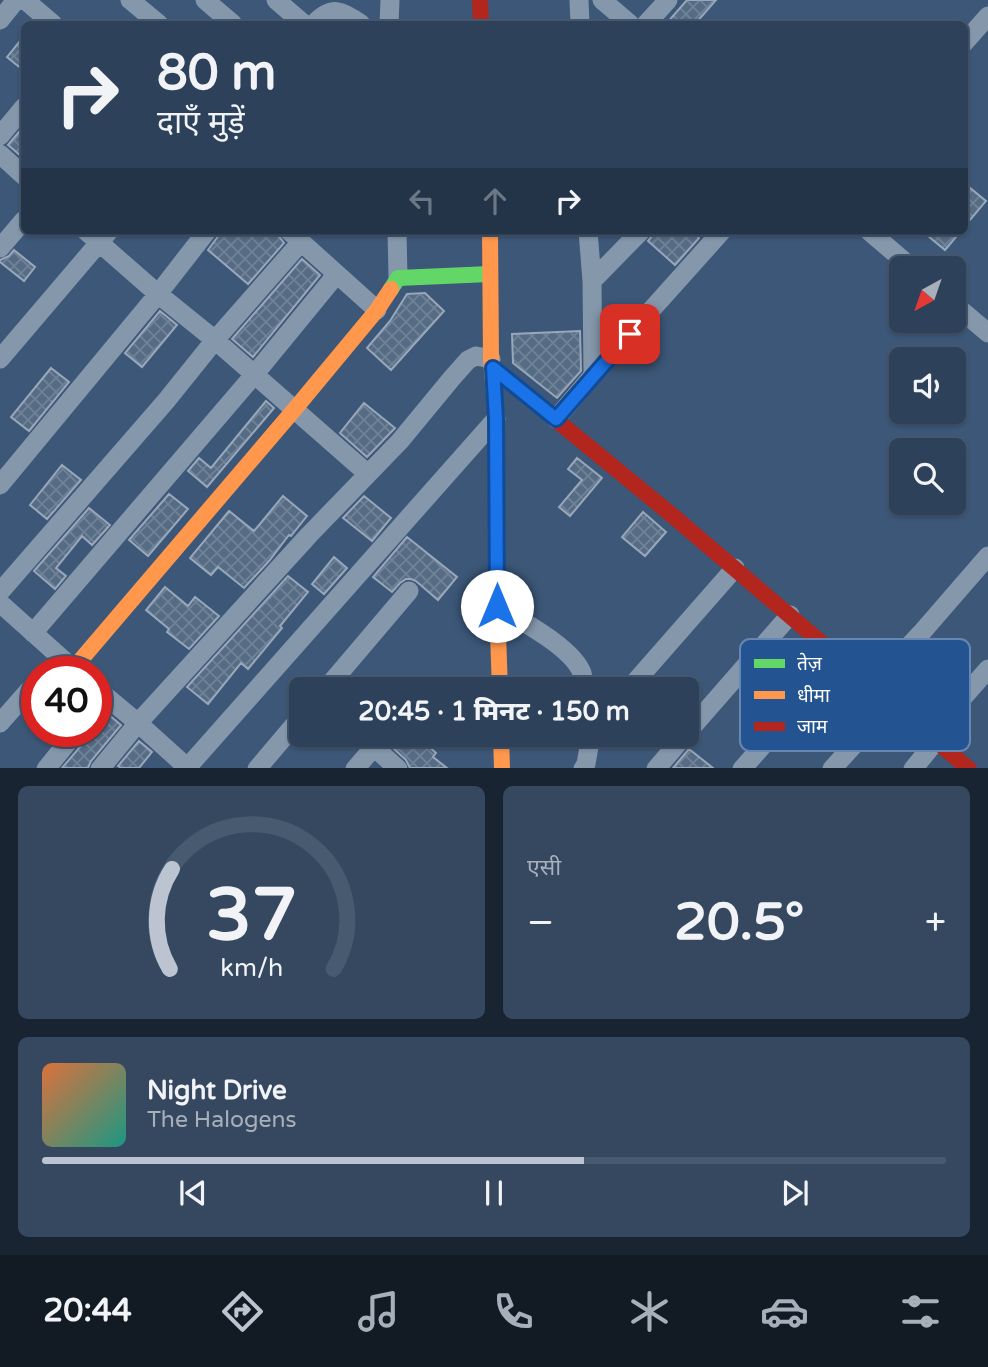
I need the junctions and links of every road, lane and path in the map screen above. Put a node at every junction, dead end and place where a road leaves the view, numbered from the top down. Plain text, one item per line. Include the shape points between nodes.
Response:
1 (16, 0) edge
2 (25, 0) edge
3 (130, 0) edge
4 (205, 0) edge
5 (276, 0) edge
6 (480, 0) edge
7 (579, 0) edge
8 (602, 0) edge
9 (668, 0) edge
10 (389, 1) edge
11 (988, 16) edge
12 (0, 20) edge
13 (50, 21) edge
14 (155, 21) edge
15 (230, 21) edge
16 (300, 21) edge
17 (317, 21) edge
18 (356, 21) edge
19 (389, 21) edge
20 (481, 21) edge
21 (580, 21) edge
22 (626, 21) edge
23 (649, 21) edge
24 (968, 38) edge
25 (21, 111) edge
26 (0, 136) edge
27 (0, 154) edge
28 (21, 173) edge
29 (21, 224) edge
30 (98, 235) edge
31 (204, 235) edge
32 (397, 235) edge
33 (490, 235) edge
34 (588, 235) edge
35 (636, 235) edge
36 (718, 235) edge
37 (874, 235) edge
38 (295, 236) edge
39 (0, 248) edge
40 (898, 256) edge
41 (491, 274) junction
42 (337, 275) junction
43 (398, 278) junction
44 (593, 281) junction
45 (158, 294) junction
46 (377, 310) junction
47 (966, 315) edge
48 (988, 334) edge
49 (215, 340) junction
50 (0, 359) edge
51 (492, 363) junction
52 (254, 375) junction
53 (593, 375) junction
54 (294, 410) junction
55 (496, 419) junction
56 (556, 419) junction
57 (368, 474) junction
58 (0, 485) edge
59 (988, 556) edge
60 (735, 568) junction
61 (410, 591) dead end
62 (0, 592) edge
63 (0, 603) edge
64 (497, 606) junction
65 (790, 615) junction
66 (33, 633) junction
67 (769, 639) edge
68 (817, 639) edge
69 (915, 639) edge
70 (59, 656) edge
71 (79, 656) edge
72 (988, 669) edge
73 (740, 673) edge
74 (336, 677) edge
75 (500, 677) edge
76 (582, 677) edge
77 (639, 677) edge
78 (970, 692) edge
79 (21, 699) edge
80 (112, 706) edge
81 (699, 720) edge
82 (0, 723) edge
83 (138, 723) junction
84 (289, 731) edge
85 (64, 747) edge
86 (364, 747) edge
87 (374, 747) edge
88 (501, 747) edge
89 (589, 747) edge
90 (675, 747) edge
91 (757, 751) edge
92 (848, 751) edge
93 (924, 751) edge
94 (949, 751) edge
95 (46, 768) edge
96 (100, 768) edge
97 (187, 768) edge
98 (257, 768) edge
99 (355, 768) edge
100 (398, 768) edge
101 (502, 768) edge
102 (583, 768) edge
103 (656, 768) edge
104 (742, 768) edge
105 (832, 768) edge
106 (913, 768) edge
107 (969, 768) edge

1 - 12 street
2 - 13 street
3 - 14 street
4 - 15 street
5 - 16 street
6 - 20 street
7 - 21 street
8 - 22 street
9 - 23 street
10 - 19 street
11 - 24 street
17 - 18 street via 333,10
25 - 26 street
27 - 28 street
29 - 39 street
30 - 45 street
30 - 50 street
31 - 45 street
32 - 43 street
33 - 41 street
34 - 44 street
35 - 44 street
36 - 53 street
37 - 40 street
38 - 42 street
38 - 49 street
41 - 43 street
41 - 51 street
42 - 46 street
42 - 52 street
43 - 46 street
44 - 53 street
45 - 49 street
45 - 58 street
46 - 54 street
47 - 48 street
49 - 52 street
49 - 62 street
51 - 55 street
51 - 56 street
51 - 57 street via 471,358
52 - 54 street
52 - 66 street
53 - 56 street
54 - 57 street
54 - 71 street
55 - 64 street
55 - 97 street
56 - 60 street
57 - 83 street
59 - 69 street
60 - 65 street
60 - 77 street
61 - 74 street
63 - 66 street
64 - 75 street
64 - 76 street via 570,655
65 - 67 street
65 - 68 street
66 - 70 street
72 - 78 street
73 - 81 street
79 - 82 street
80 - 83 street
83 - 96 street
83 - 97 street
84 - 98 street
85 - 95 street
86 - 99 street
87 - 100 street
88 - 101 street
89 - 102 street
90 - 103 street
91 - 104 street
92 - 105 street
93 - 106 street
94 - 107 street

